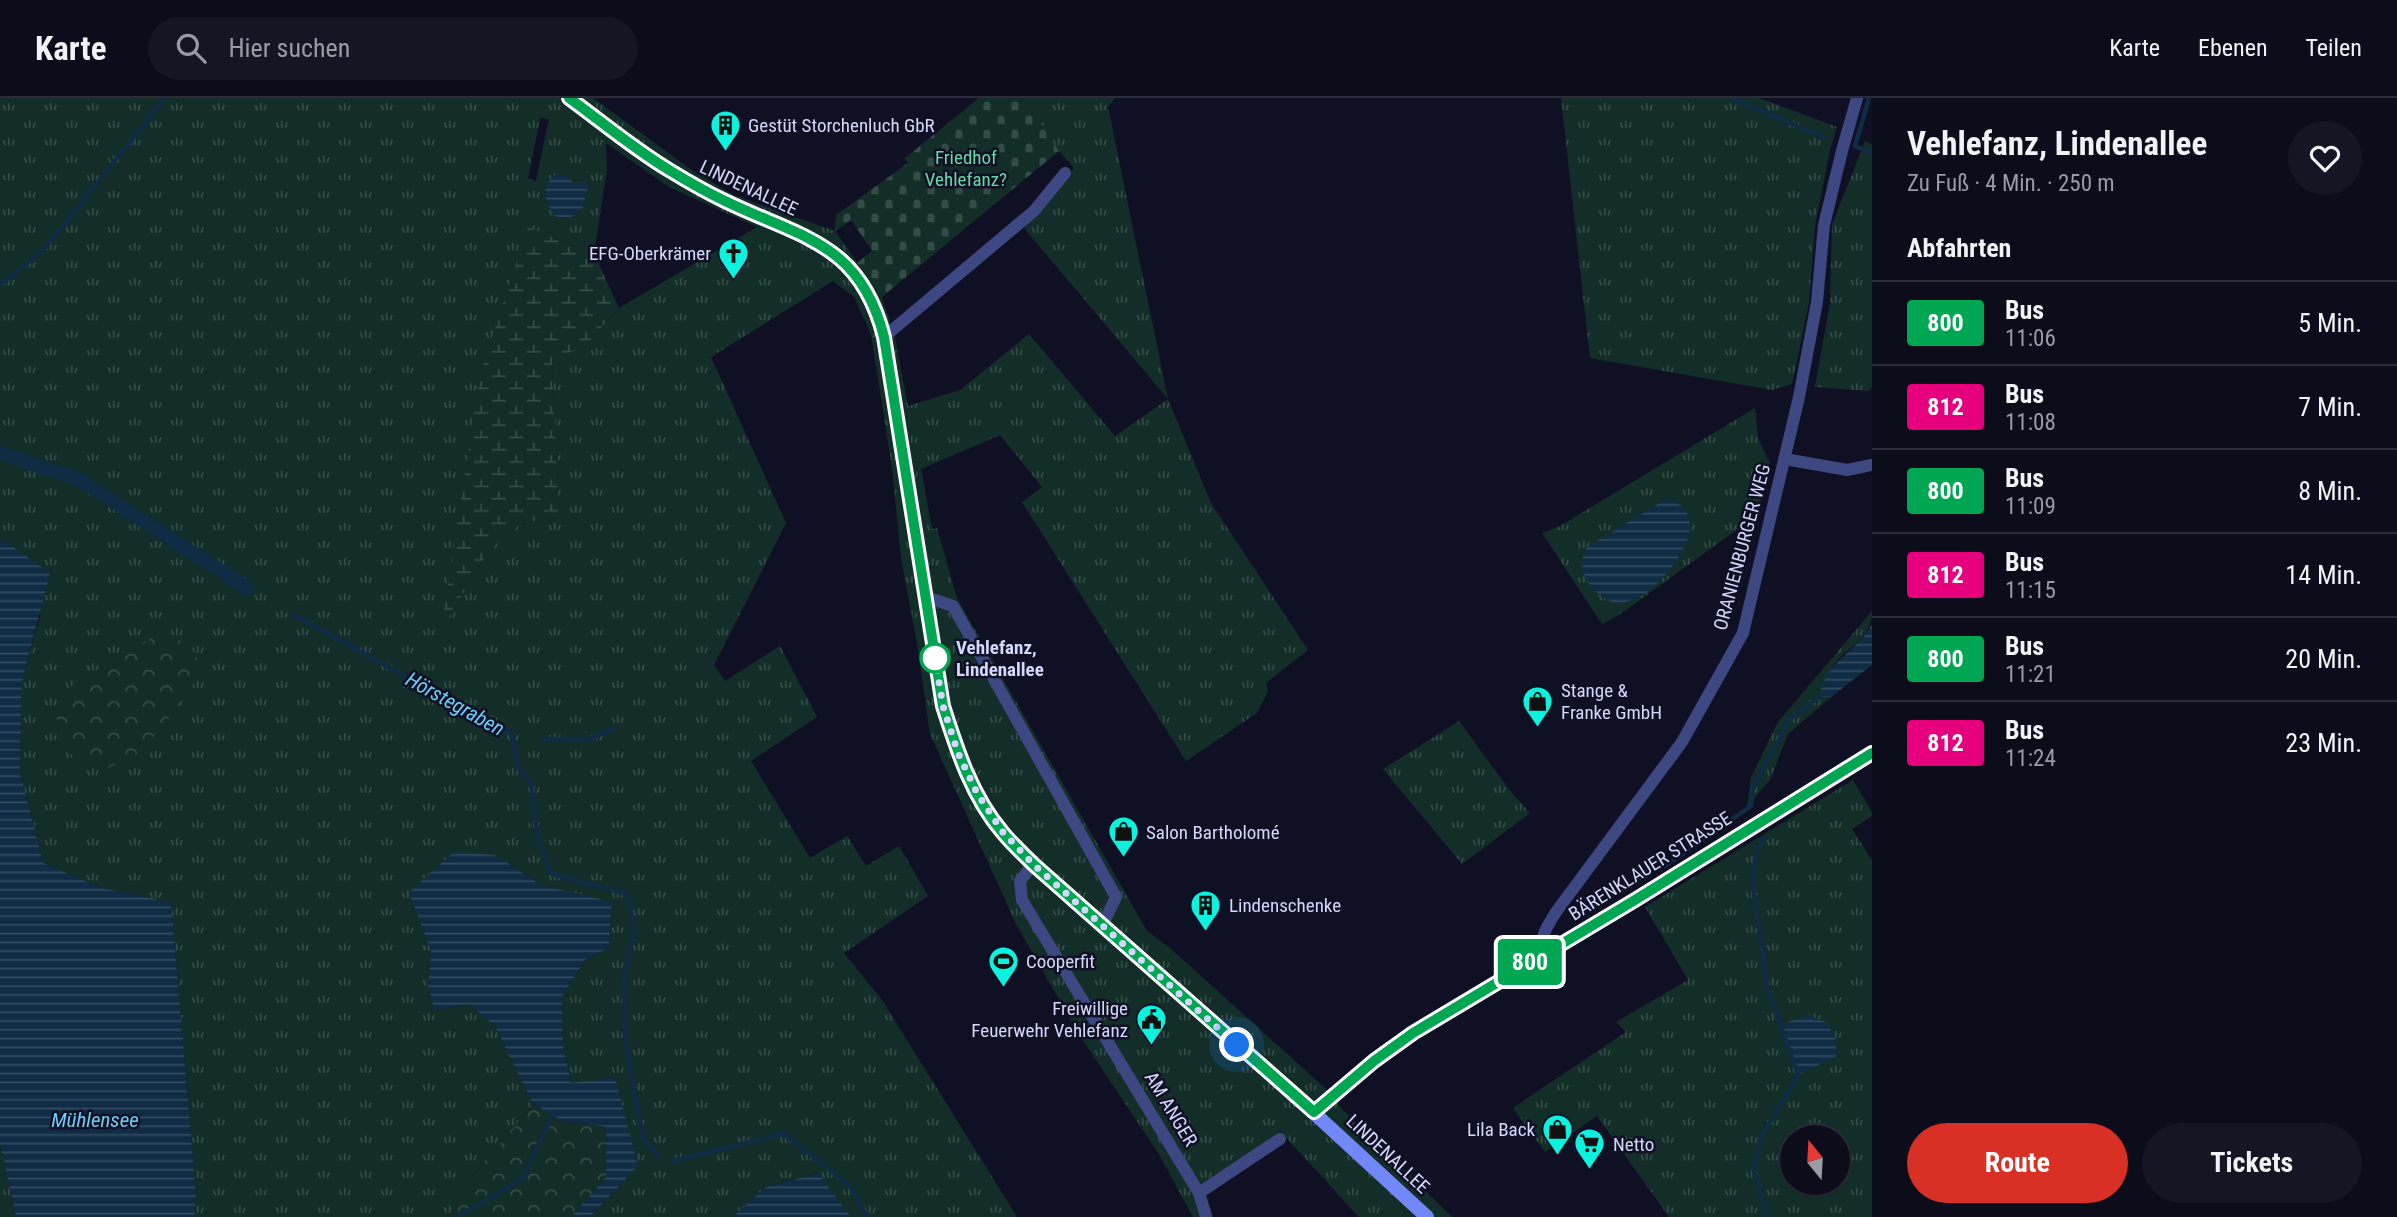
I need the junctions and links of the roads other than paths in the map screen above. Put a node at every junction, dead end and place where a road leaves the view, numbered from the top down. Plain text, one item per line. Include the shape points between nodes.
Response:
1 (569, 98) edge
2 (1857, 98) edge
3 (1065, 173) dead end
4 (884, 337) junction
5 (1785, 460) junction
6 (1872, 465) edge
7 (926, 597) junction
8 (1872, 752) edge
9 (1033, 864) junction
10 (1102, 926) junction
11 (1543, 954) junction
12 (1314, 1112) junction
13 (1280, 1139) dead end
14 (1199, 1193) junction
15 (1206, 1217) edge
16 (1427, 1217) edge

1 - 4 main road, LINDENALLEE via 667,169 826,247 869,294
2 - 5 street, ORANIENBURGER WEG via 1824,225 1817,302
3 - 4 street via 1034,211
4 - 7 main road, LINDENALLEE
5 - 6 street via 1847,470
5 - 11 street, ORANIENBURGER WEG via 1743,633 1682,742 1556,912 1540,947
7 - 9 main road, LINDENALLEE via 943,706 958,753 1002,831
7 - 10 street via 953,606 1116,897
8 - 11 main road, BÄRENKLAUER STRASSE
9 - 10 main road, LINDENALLEE
9 - 14 street, AM ANGER via 1020,881 1022,900
10 - 12 main road, LINDENALLEE
11 - 12 main road, BÄRENKLAUER STRASSE via 1413,1033
12 - 16 main road, LINDENALLEE
13 - 14 street
14 - 15 street, AM ANGER

